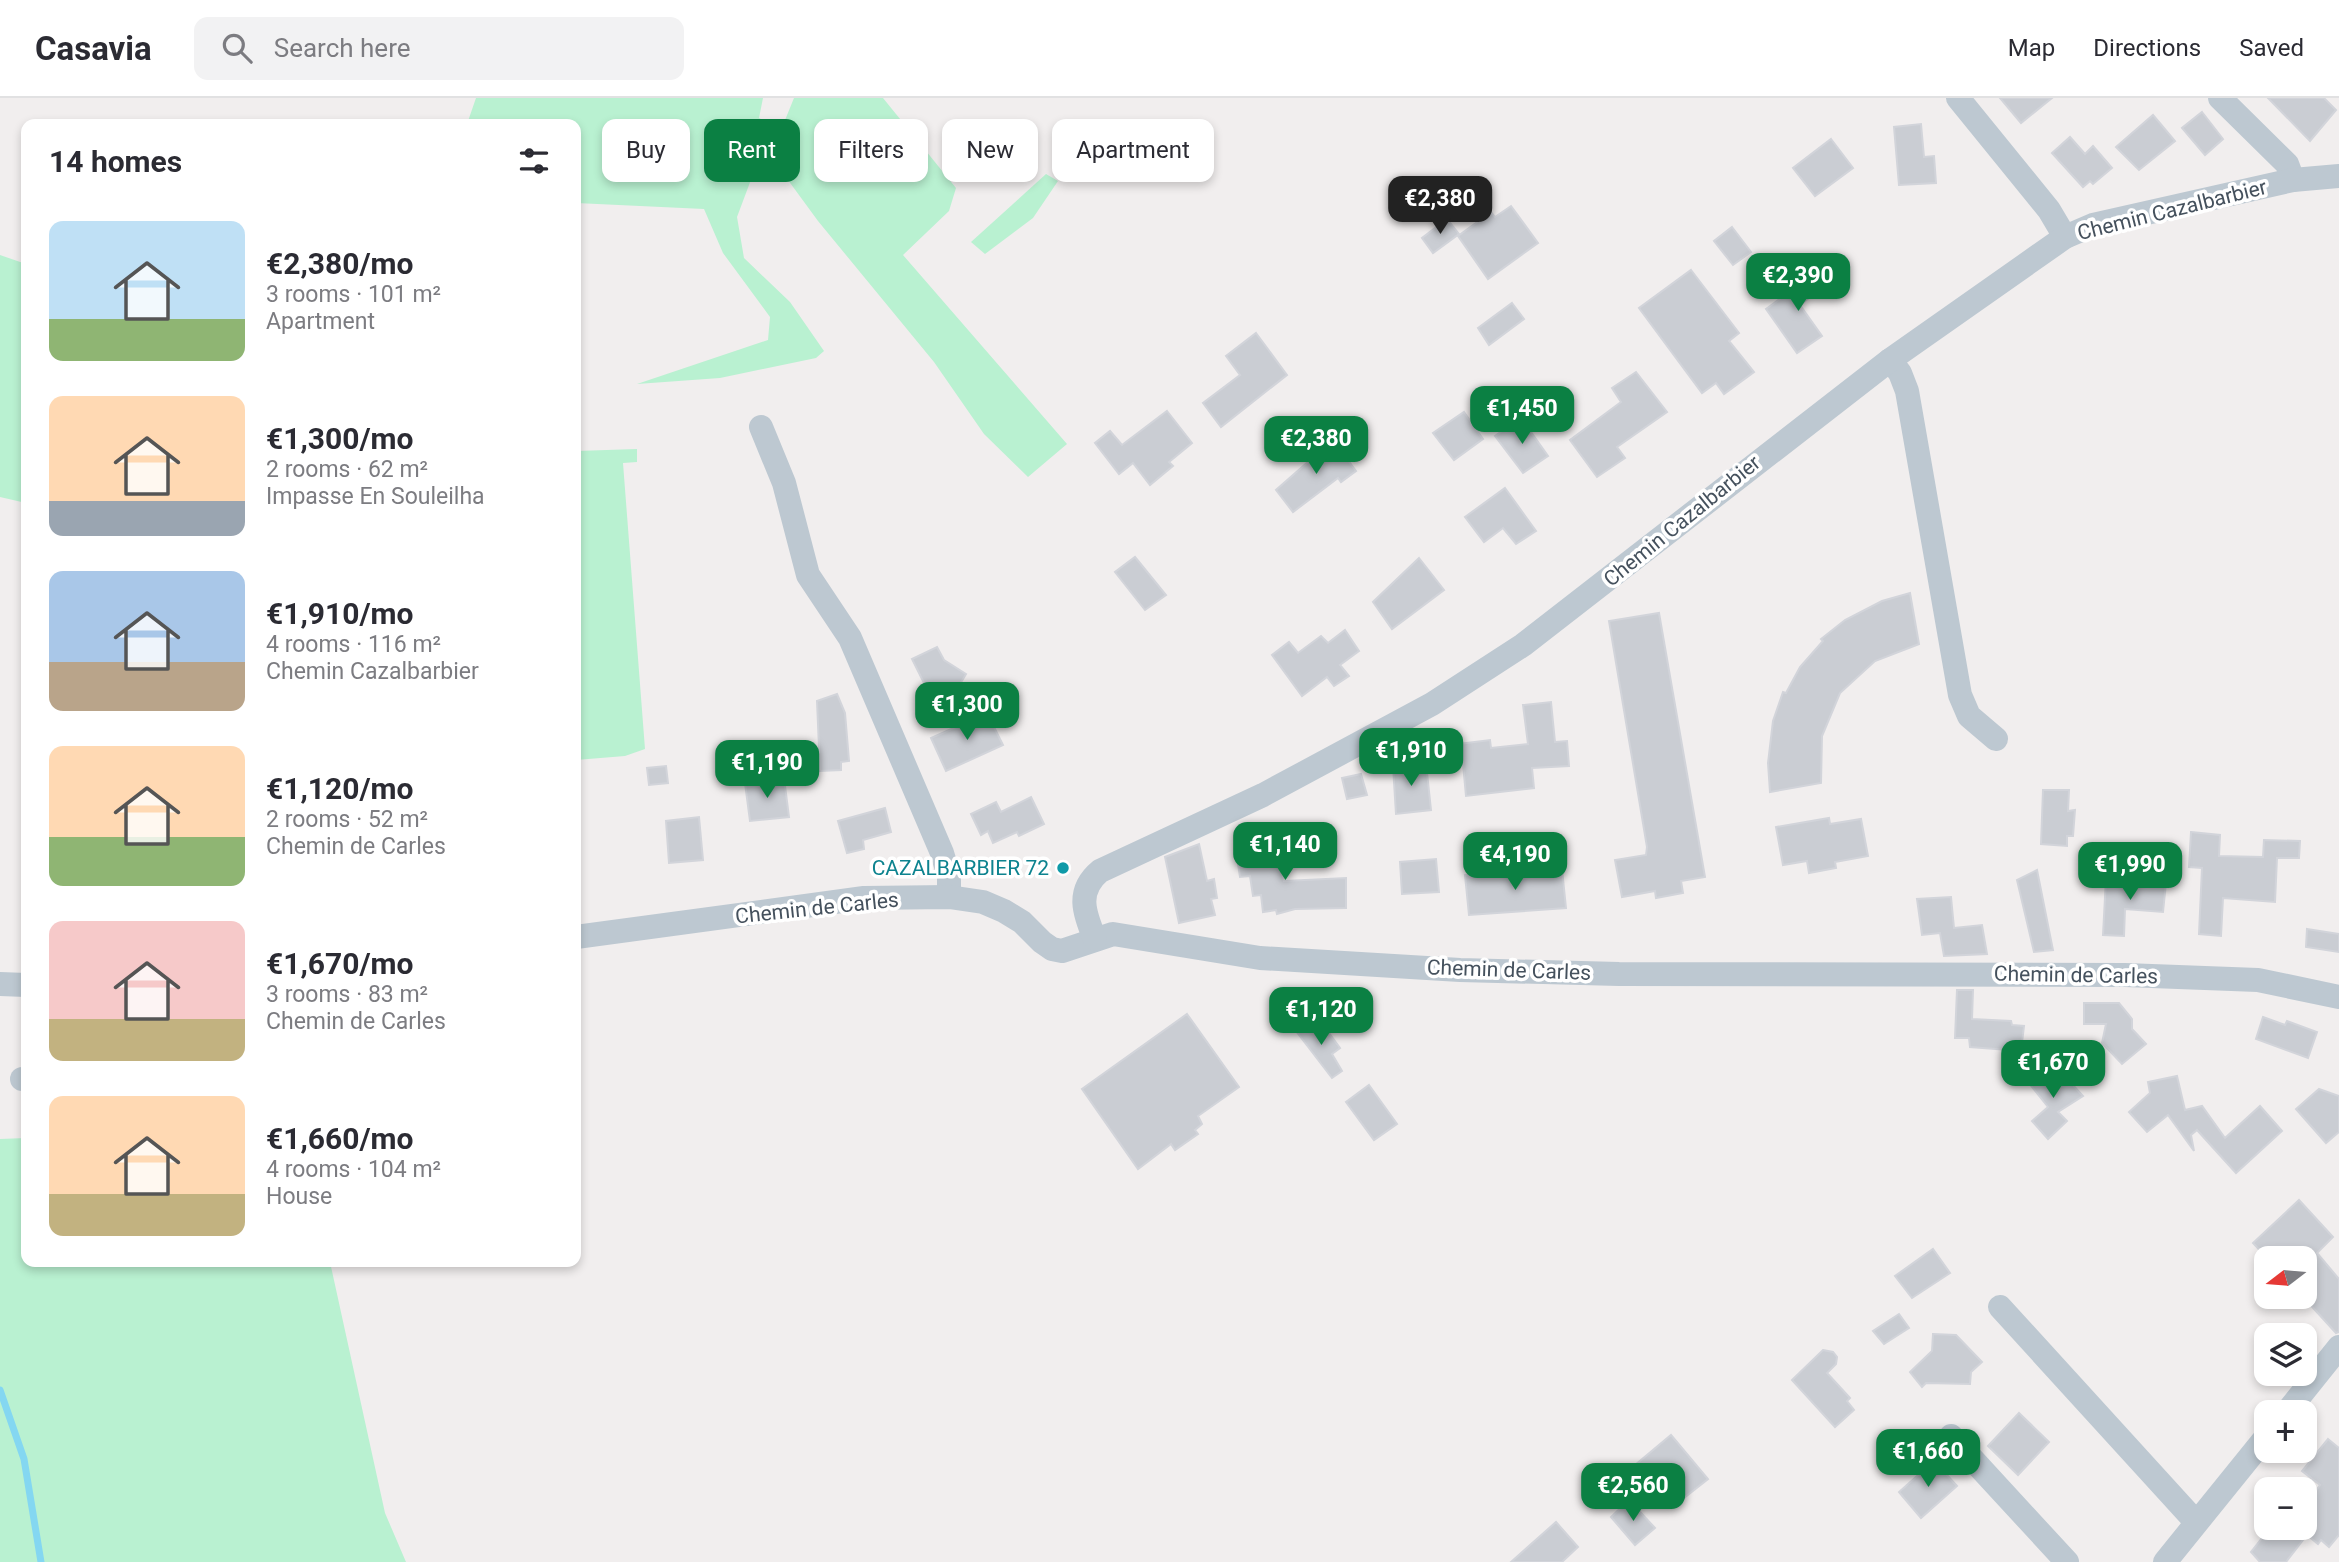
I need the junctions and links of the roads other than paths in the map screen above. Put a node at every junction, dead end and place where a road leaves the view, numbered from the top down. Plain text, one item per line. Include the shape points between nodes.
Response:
1 (1958, 98) edge
2 (2220, 98) edge
3 (2339, 176) edge
4 (2293, 180) junction
5 (2065, 237) junction
6 (1890, 360) junction
7 (761, 427) dead end
8 (1996, 739) dead end
9 (949, 897) junction
10 (581, 936) edge
11 (1095, 939) junction
12 (0, 984) edge
13 (21, 985) edge
14 (2339, 997) edge
15 (2000, 1307) dead end
16 (2339, 1348) edge
17 (2297, 1400) edge
18 (1951, 1436) dead end
19 (2254, 1452) edge
20 (2196, 1522) junction
21 (2067, 1562) edge
22 (2165, 1562) edge

1 - 5 street via 2049,210
2 - 4 street via 2287,164
3 - 4 street, Chemin Cazalbarbier
4 - 5 street, Chemin Cazalbarbier via 2093,225
5 - 6 street, Chemin Cazalbarbier
6 - 8 street via 1907,391 1960,695 1969,716
6 - 11 street, Chemin Cazalbarbier via 1542,630 1432,704 1263,795 1100,871 1087,881 1083,900
7 - 9 street via 784,483 808,575 850,638 870,682 942,853
9 - 10 street, Chemin de Carles via 864,898
9 - 11 street, Chemin de Carles via 983,902 1004,911 1052,950
11 - 14 street, Chemin de Carles via 1113,934 1260,958 1460,970 2125,975 2258,980
12 - 13 street
15 - 20 street
16 - 17 street
18 - 21 street
19 - 20 street
20 - 22 street

